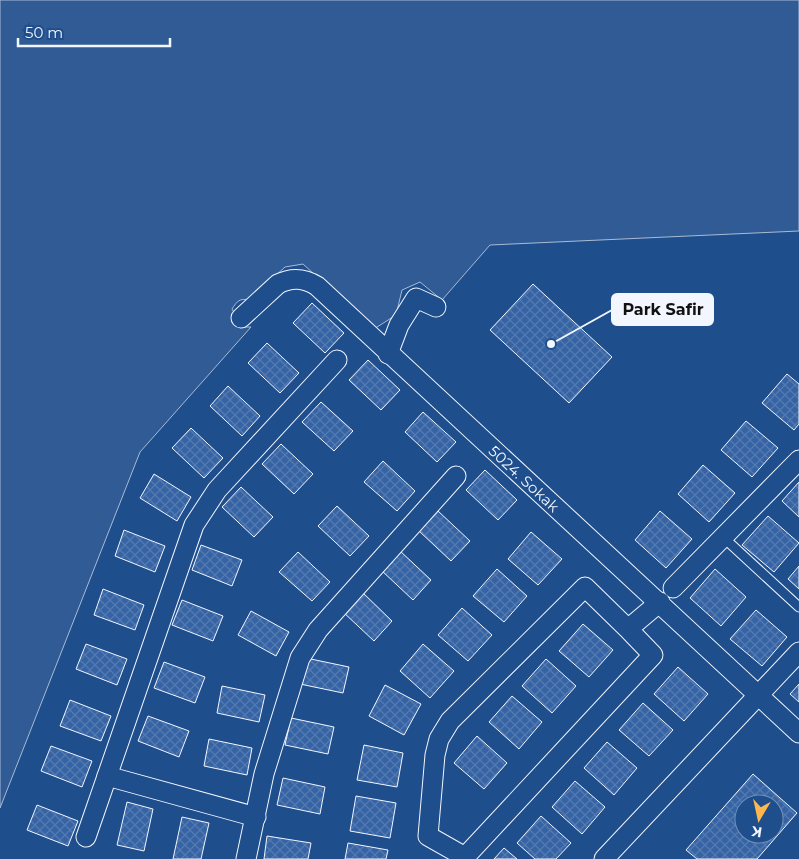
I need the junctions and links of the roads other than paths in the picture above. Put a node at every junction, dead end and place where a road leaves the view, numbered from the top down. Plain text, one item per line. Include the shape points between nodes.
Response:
1 (436, 307) dead end
2 (241, 318) dead end
3 (388, 354) junction
4 (337, 360) dead end
5 (799, 460) edge
6 (456, 476) dead end
7 (723, 537) junction
8 (673, 588) dead end
9 (660, 602) junction
10 (799, 607) edge
11 (628, 629) junction
12 (799, 652) edge
13 (757, 695) junction
14 (799, 733) edge
15 (106, 776) junction
16 (256, 817) junction
17 (86, 837) dead end
18 (246, 859) edge
19 (604, 859) edge

1 - 3 street via 416,298 399,325
2 - 3 street, 5024. Sokak via 278,284 302,279 323,291
3 - 9 street, 5024. Sokak
4 - 15 street via 217,490 194,525
5 - 7 street
6 - 16 street via 318,630 300,658 264,774
7 - 8 street
7 - 10 lane
9 - 11 street
9 - 13 street, 5024. Sokak
11 - 11 street via 653,654 465,857 428,836 435,755 439,739 450,721 585,587
12 - 13 street
13 - 14 street, 5024. Sokak
13 - 19 street
15 - 16 street
15 - 17 street
16 - 18 street

